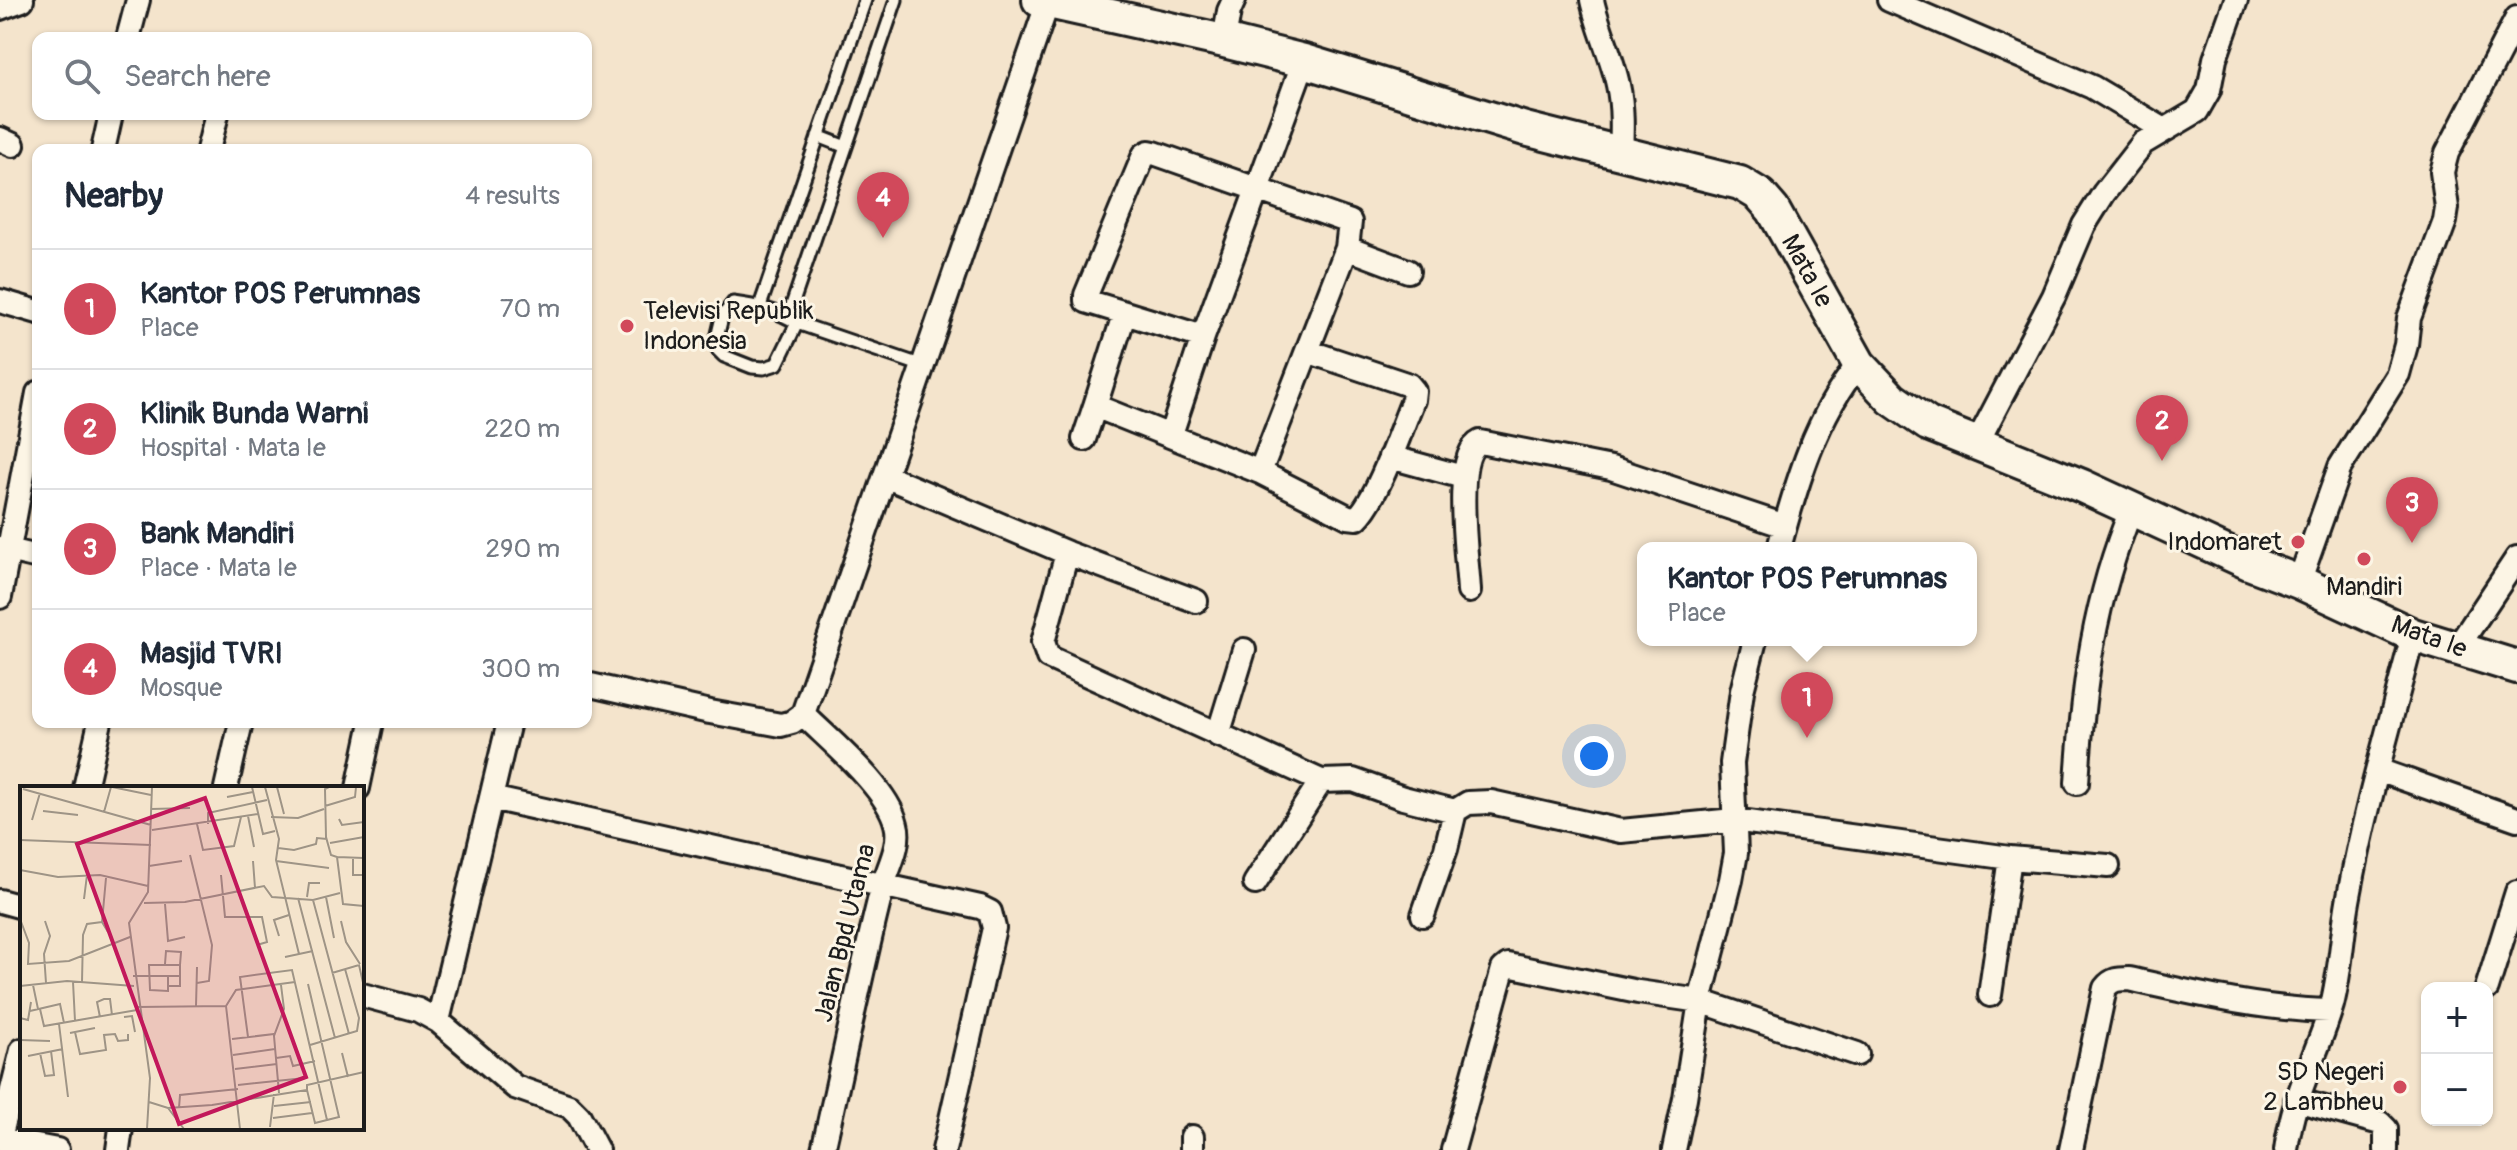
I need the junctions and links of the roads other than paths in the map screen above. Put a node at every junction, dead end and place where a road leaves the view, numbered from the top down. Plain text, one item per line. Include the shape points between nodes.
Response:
1 (22, 0) edge
2 (138, 0) edge
3 (865, 0) edge
4 (896, 0) edge
5 (1234, 0) edge
6 (1592, 0) edge
7 (1889, 0) edge
8 (2236, 0) edge
9 (1044, 1) edge
10 (0, 8) edge
11 (2517, 18) edge
12 (130, 32) edge
13 (1224, 41) junction
14 (1304, 61) junction
15 (110, 120) edge
16 (216, 120) edge
17 (2163, 129) junction
18 (818, 136) junction
19 (104, 144) edge
20 (210, 144) edge
21 (846, 147) junction
22 (1621, 154) junction
23 (1257, 190) junction
24 (1347, 248) junction
25 (1408, 271) dead end
26 (0, 301) edge
27 (760, 306) junction
28 (32, 310) edge
29 (1124, 315) junction
30 (793, 320) junction
31 (1203, 337) junction
32 (1307, 351) junction
33 (1859, 364) junction
34 (923, 366) junction
35 (1095, 406) junction
36 (32, 420) edge
37 (1171, 434) junction
38 (1084, 439) dead end
39 (1977, 443) junction
40 (1390, 457) junction
41 (1260, 472) junction
42 (885, 476) junction
43 (1463, 477) junction
44 (2132, 508) junction
45 (1782, 537) edge
46 (4, 548) edge
47 (1067, 553) junction
48 (32, 555) edge
49 (2517, 558) edge
50 (2299, 582) junction
51 (1469, 591) dead end
52 (0, 597) edge
53 (1196, 601) dead end
54 (2413, 635) junction
55 (1753, 646) edge
56 (2457, 648) junction
57 (1244, 650) dead end
58 (2517, 667) edge
59 (592, 685) edge
60 (803, 714) junction
61 (99, 728) edge
62 (240, 728) edge
63 (371, 728) edge
64 (508, 728) edge
65 (1218, 735) junction
66 (2378, 770) junction
67 (1321, 781) junction
68 (2077, 783) dead end
69 (85, 786) edge
70 (226, 786) edge
71 (358, 786) edge
72 (491, 798) junction
73 (1455, 811) junction
74 (2517, 819) edge
75 (1734, 820) junction
76 (2010, 858) junction
77 (2108, 866) dead end
78 (1255, 883) dead end
79 (883, 887) junction
80 (0, 901) edge
81 (2515, 902) edge
82 (20, 906) edge
83 (1423, 915) dead end
84 (2489, 982) edge
85 (1990, 995) dead end
86 (364, 996) edge
87 (1700, 1001) junction
88 (2329, 1011) junction
89 (438, 1021) junction
90 (1857, 1054) dead end
91 (20, 1058) edge
92 (2296, 1100) junction
93 (121, 1130) edge
94 (0, 1138) edge
95 (57, 1150) edge
96 (118, 1150) edge
97 (597, 1150) edge
98 (823, 1150) edge
99 (944, 1150) edge
100 (1453, 1150) edge
101 (1674, 1150) edge
102 (2071, 1150) edge
103 (2286, 1150) edge
104 (2386, 1150) edge

1 - 10 street
2 - 12 street
3 - 18 lane
4 - 21 lane
5 - 13 street
6 - 22 street via 1618,86
7 - 17 street via 2092,87
8 - 17 street via 2209,90 2197,111
9 - 13 street, Mata Ie
9 - 34 street
11 - 50 street via 2447,153 2442,172 2445,221 2409,318 2398,374 2340,467
13 - 14 street, Mata Ie
14 - 22 street, Mata Ie
14 - 23 street
15 - 19 street
16 - 20 street
17 - 39 street via 2143,143 2084,225 2054,296
18 - 21 lane
18 - 27 lane
21 - 30 lane
22 - 33 street, Mata Ie via 1740,183 1760,195
23 - 24 street via 1348,221
23 - 29 street via 1154,153 1144,155 1086,295 1090,305
23 - 31 street
24 - 25 street
24 - 32 street
26 - 28 street
27 - 30 lane
27 - 30 lane via 733,303 728,308 716,342 724,356 752,367 777,364
29 - 31 street
29 - 35 street
30 - 34 lane
31 - 37 street
32 - 40 street via 1412,387 1413,400
32 - 41 street
33 - 39 street, Mata Ie via 1905,409
33 - 45 street via 1831,402
34 - 42 street
35 - 37 street
35 - 38 street
36 - 46 street
37 - 41 street
39 - 44 street, Mata Ie
40 - 41 street via 1357,518
40 - 43 street
42 - 47 street
42 - 60 street
43 - 45 street via 1472,447 1485,443 1611,468
43 - 51 street
44 - 50 street, Mata Ie
44 - 68 street via 2115,550 2088,660
46 - 48 street
46 - 52 street
47 - 53 street
47 - 65 street via 1043,642 1048,657
49 - 56 street
50 - 54 street, Mata Ie
54 - 56 street, Mata Ie
54 - 66 street
55 - 75 street via 1733,751
56 - 58 street, Mata Ie
57 - 65 street
59 - 60 street via 781,725
60 - 79 street, Jalan Bpd Utama via 865,776 893,814 898,840
61 - 69 street
62 - 70 street
63 - 71 street
64 - 72 street
65 - 67 street
66 - 74 street
66 - 88 street
67 - 73 street via 1353,780
67 - 78 street
72 - 79 street
72 - 89 street
73 - 75 street via 1468,803 1491,802 1621,831
73 - 83 street
75 - 76 street
75 - 87 street via 1731,880
76 - 77 street
76 - 85 street
79 - 98 street, Jalan Bpd Utama
79 - 99 street via 980,907 993,919
80 - 82 street
81 - 84 street
86 - 89 street
87 - 90 street
87 - 100 street via 1506,966
87 - 101 street
88 - 92 street
88 - 102 street via 2226,1001 2129,979 2110,982
89 - 97 street via 515,1087 569,1106
91 - 94 street
92 - 103 street
92 - 104 street via 2380,1123 2386,1129
93 - 96 street
94 - 95 street

